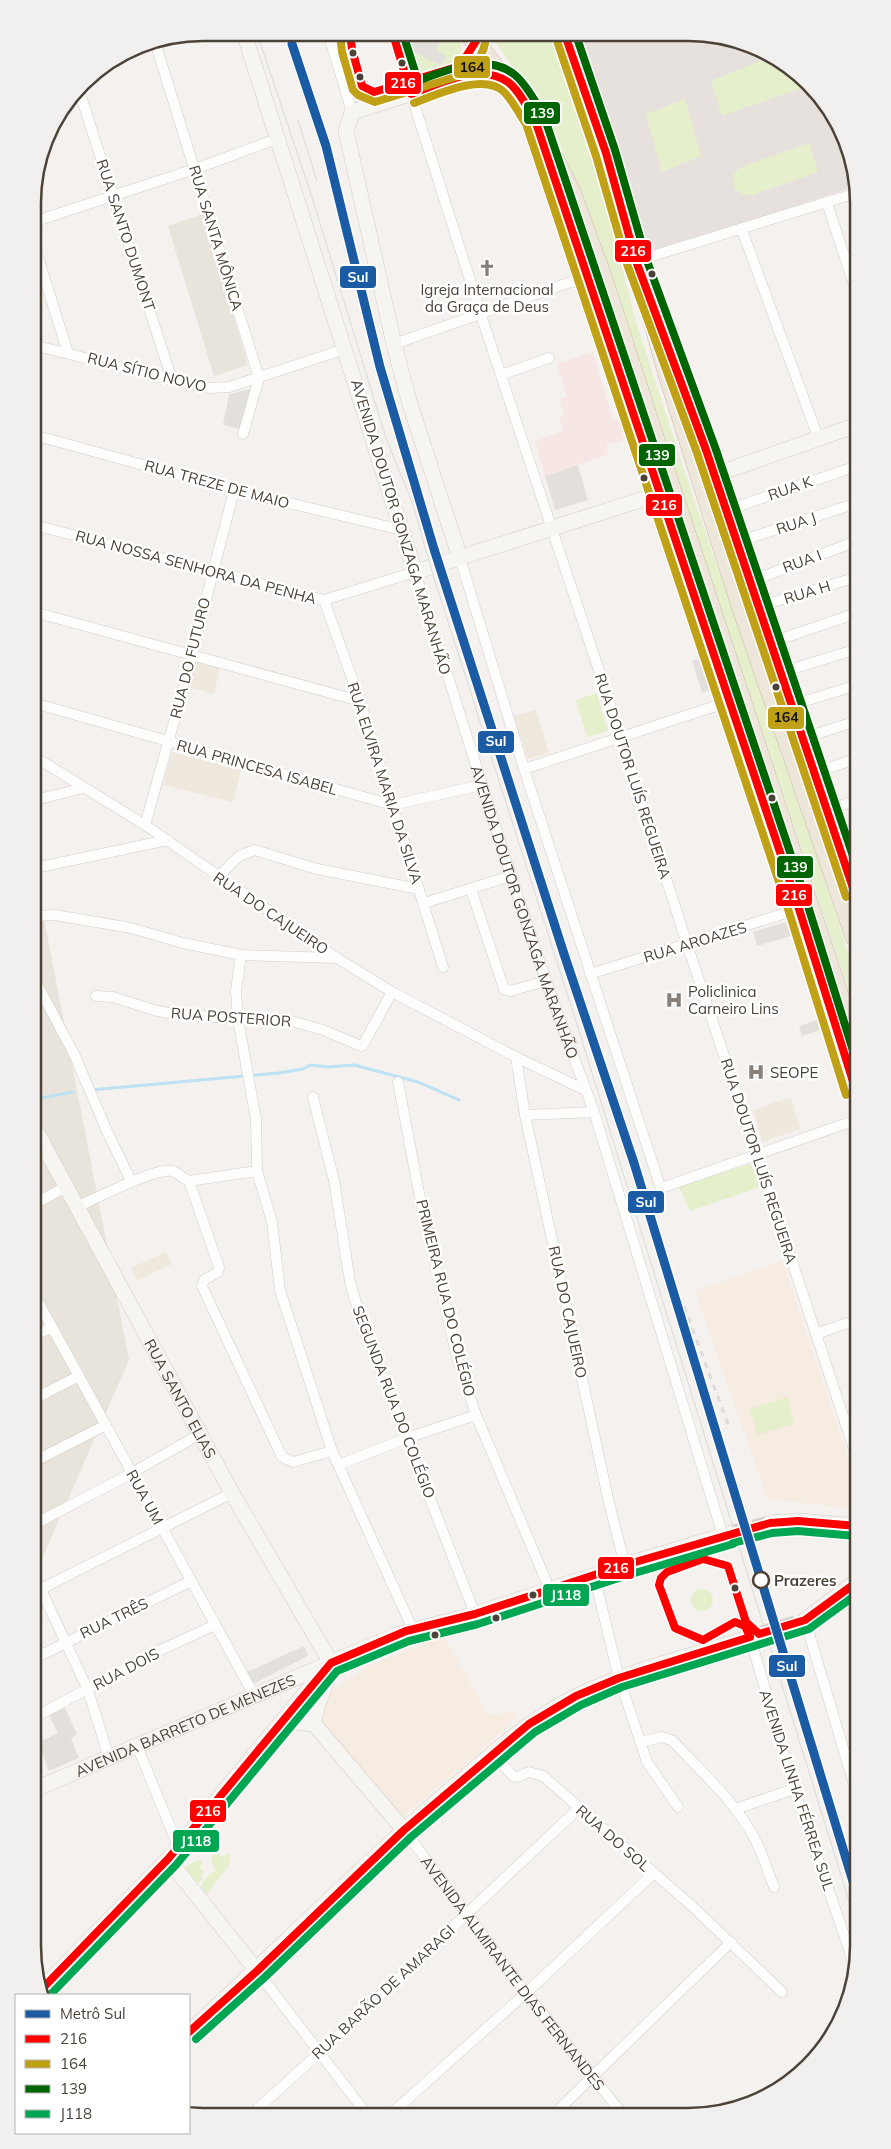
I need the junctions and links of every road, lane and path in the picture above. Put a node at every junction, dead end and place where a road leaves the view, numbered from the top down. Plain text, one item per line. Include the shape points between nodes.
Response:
1 (475, 41) edge
2 (486, 41) edge
3 (563, 41) edge
4 (567, 41) edge
5 (247, 42) edge
6 (331, 42) edge
7 (157, 48) edge
8 (571, 55) junction
9 (494, 65) junction
10 (508, 82) junction
11 (411, 94) junction
12 (81, 98) edge
13 (352, 112) junction
14 (535, 120) junction
15 (279, 138) junction
16 (195, 169) junction
17 (849, 195) edge
18 (113, 196) junction
19 (827, 203) junction
20 (42, 219) edge
21 (742, 230) junction
22 (639, 267) junction
23 (42, 270) edge
24 (850, 273) edge
25 (588, 276) junction
26 (481, 315) junction
27 (394, 344) junction
28 (42, 348) edge
29 (346, 349) junction
30 (68, 353) junction
31 (549, 358) dead end
32 (500, 375) junction
33 (259, 378) junction
34 (172, 380) junction
35 (850, 427) edge
36 (243, 434) dead end
37 (42, 437) edge
38 (818, 438) junction
39 (850, 468) edge
40 (714, 474) junction
41 (234, 490) junction
42 (660, 494) junction
43 (850, 505) edge
44 (727, 510) junction
45 (42, 527) edge
46 (551, 528) junction
47 (402, 530) junction
48 (738, 542) junction
49 (850, 544) edge
50 (460, 558) junction
51 (212, 572) junction
52 (415, 572) junction
53 (850, 579) edge
54 (751, 581) junction
55 (324, 600) junction
56 (760, 606) junction
57 (42, 614) edge
58 (850, 615) edge
59 (772, 642) junction
60 (850, 651) edge
61 (192, 654) junction
62 (782, 672) junction
63 (850, 687) edge
64 (360, 701) junction
65 (728, 702) junction
66 (42, 705) edge
67 (792, 706) junction
68 (850, 723) edge
69 (621, 737) junction
70 (804, 738) junction
71 (169, 742) junction
72 (850, 760) edge
73 (42, 761) edge
74 (524, 769) junction
75 (815, 772) junction
76 (482, 785) junction
77 (84, 788) junction
78 (42, 795) edge
79 (850, 803) edge
80 (392, 805) junction
81 (827, 810) junction
82 (145, 825) junction
83 (850, 836) edge
84 (168, 840) junction
85 (837, 840) junction
86 (42, 867) edge
87 (850, 870) edge
88 (511, 876) junction
89 (218, 878) junction
90 (419, 889) junction
91 (471, 889) junction
92 (424, 904) junction
93 (799, 909) junction
94 (42, 916) edge
95 (850, 920) edge
96 (687, 944) junction
97 (241, 955) junction
98 (337, 958) junction
99 (443, 967) dead end
100 (590, 974) junction
101 (546, 981) junction
102 (42, 992) edge
103 (392, 992) junction
104 (96, 996) dead end
105 (238, 1019) junction
106 (850, 1028) edge
107 (516, 1057) junction
108 (850, 1071) edge
109 (398, 1082) dead end
110 (585, 1090) junction
111 (313, 1097) dead end
112 (594, 1112) junction
113 (525, 1115) junction
114 (849, 1122) edge
115 (41, 1142) edge
116 (757, 1154) junction
117 (257, 1171) junction
118 (131, 1181) junction
119 (188, 1181) junction
120 (66, 1187) junction
121 (41, 1200) edge
122 (77, 1207) junction
123 (41, 1308) edge
124 (849, 1322) edge
125 (52, 1327) junction
126 (41, 1332) edge
127 (816, 1334) junction
128 (79, 1376) junction
129 (41, 1395) edge
130 (476, 1415) junction
131 (849, 1422) edge
132 (845, 1424) junction
133 (106, 1425) junction
134 (200, 1434) junction
135 (849, 1436) edge
136 (407, 1438) junction
137 (332, 1451) junction
138 (41, 1458) edge
139 (338, 1465) junction
140 (132, 1473) junction
141 (232, 1493) junction
142 (41, 1521) edge
143 (770, 1523) tunnel mouth
144 (849, 1525) edge
145 (161, 1527) junction
146 (727, 1535) joint
147 (625, 1565) junction
148 (594, 1575) junction
149 (191, 1581) junction
150 (41, 1585) edge
151 (849, 1588) edge
152 (550, 1590) junction
153 (41, 1593) edge
154 (475, 1614) junction
155 (805, 1620) joint
156 (215, 1625) junction
157 (414, 1630) junction
158 (754, 1636) joint
159 (67, 1641) junction
160 (41, 1655) edge
161 (331, 1663) junction
162 (619, 1678) junction
163 (88, 1690) junction
164 (254, 1695) junction
165 (41, 1714) edge
166 (280, 1724) junction
167 (314, 1724) junction
168 (640, 1742) junction
169 (137, 1746) junction
170 (492, 1753) junction
171 (109, 1758) junction
172 (849, 1768) edge
173 (41, 1787) edge
174 (794, 1790) junction
175 (678, 1807) dead end
176 (579, 1808) junction
177 (735, 1809) junction
178 (404, 1830) junction
179 (178, 1846) junction
180 (168, 1859) junction
181 (654, 1874) junction
182 (774, 1887) dead end
183 (466, 1913) junction
184 (731, 1942) junction
185 (849, 1950) edge
186 (256, 1971) junction
187 (46, 1984) edge
188 (782, 1992) dead end
189 (526, 1993) junction
190 (190, 2031) edge
191 (320, 2053) junction
192 (593, 2078) junction
193 (259, 2108) edge
194 (362, 2108) edge
195 (397, 2108) edge
196 (560, 2108) edge
197 (618, 2108) edge

1 - 9 highway
2 - 9 highway
3 - 8 highway
4 - 8 highway
5 - 15 main road, AVENIDA DOUTOR GONZAGA MARANHÃO
6 - 13 street
7 - 16 street, RUA SANTA MÔNICA
8 - 22 highway via 606,153
9 - 10 highway
10 - 11 main road via 478,73
10 - 14 highway
11 - 13 main road
11 - 26 street, RUA DOUTOR LUÍS REGUEIRA
12 - 18 street, RUA SANTO DUMONT
13 - 27 main road via 346,131 347,140
14 - 25 main road
14 - 106 highway via 571,192 601,274
15 - 16 street
15 - 29 main road, AVENIDA DOUTOR GONZAGA MARANHÃO
16 - 18 street
16 - 33 street, RUA SANTA MÔNICA
17 - 19 street
18 - 20 street
18 - 34 street, RUA SANTO DUMONT
19 - 21 street
19 - 24 street
21 - 22 street
21 - 38 street
22 - 40 main road
22 - 95 highway via 668,375 742,609
23 - 30 street
25 - 26 street
25 - 42 main road
26 - 27 street
26 - 32 street, RUA DOUTOR LUÍS REGUEIRA
27 - 50 main road via 409,402
28 - 30 street, RUA SÍTIO NOVO
29 - 33 street, RUA SÍTIO NOVO
29 - 47 main road, AVENIDA DOUTOR GONZAGA MARANHÃO
30 - 34 street, RUA SÍTIO NOVO
31 - 32 street
32 - 46 street, RUA DOUTOR LUÍS REGUEIRA
33 - 34 street, RUA SÍTIO NOVO via 217,388
33 - 36 street
35 - 38 main road
37 - 41 street, RUA TREZE DE MAIO
38 - 40 main road
39 - 44 street, RUA K
40 - 44 main road
41 - 47 street, RUA TREZE DE MAIO
41 - 51 street, RUA DO FUTURO
42 - 46 main road
42 - 65 main road
43 - 48 street, RUA J
44 - 48 main road
45 - 51 street, RUA NOSSA SENHORA DA PENHA
46 - 50 main road
46 - 69 street, RUA DOUTOR LUÍS REGUEIRA
47 - 52 main road, AVENIDA DOUTOR GONZAGA MARANHÃO
48 - 54 main road
49 - 54 street, RUA I
50 - 52 main road
50 - 74 street
51 - 55 street, RUA NOSSA SENHORA DA PENHA
51 - 61 street, RUA DO FUTURO
52 - 55 street, RUA NOSSA SENHORA DA PENHA
52 - 76 street, AVENIDA DOUTOR GONZAGA MARANHÃO
53 - 56 street, RUA H
54 - 56 main road
55 - 64 street, RUA ELVIRA MARIA DA SILVA
56 - 59 main road
57 - 61 street
58 - 59 street
59 - 62 main road
60 - 62 street
61 - 64 street
61 - 71 street, RUA DO FUTURO
62 - 67 main road
63 - 67 street
64 - 80 street, RUA ELVIRA MARIA DA SILVA
65 - 69 street
65 - 93 main road
66 - 71 street, RUA PRINCESA ISABEL
67 - 70 main road
68 - 70 street
69 - 74 street
69 - 96 street, RUA DOUTOR LUÍS REGUEIRA
70 - 75 main road
71 - 80 street, RUA PRINCESA ISABEL
71 - 82 street, RUA DO FUTURO
72 - 75 street
73 - 77 street, RUA DO CAJUEIRO
74 - 100 street
75 - 81 main road
76 - 80 street, RUA PRINCESA ISABEL
76 - 88 street, AVENIDA DOUTOR GONZAGA MARANHÃO
77 - 78 street
77 - 82 street, RUA DO CAJUEIRO
79 - 81 street
80 - 90 street, RUA ELVIRA MARIA DA SILVA
81 - 85 main road
82 - 84 street, RUA DO CAJUEIRO
83 - 85 street
84 - 86 street
84 - 89 street, RUA DO CAJUEIRO
85 - 87 main road
88 - 91 street
88 - 101 street, AVENIDA DOUTOR GONZAGA MARANHÃO
89 - 90 street via 239,856 255,850 317,870
89 - 98 street, RUA DO CAJUEIRO
90 - 92 street, RUA ELVIRA MARIA DA SILVA
91 - 92 street
91 - 101 street via 504,989 510,991
92 - 99 street, RUA ELVIRA MARIA DA SILVA
93 - 96 street, RUA AROAZES
93 - 108 main road
94 - 97 street via 131,928
96 - 100 street, RUA AROAZES
96 - 116 street, RUA DOUTOR LUÍS REGUEIRA
97 - 98 street
97 - 105 street via 236,991
98 - 103 street, RUA DO CAJUEIRO
100 - 116 street via 662,1188
101 - 110 street, AVENIDA DOUTOR GONZAGA MARANHÃO
102 - 118 street via 75,1056
103 - 105 street, RUA POSTERIOR via 360,1046 284,1019
103 - 107 street, RUA DO CAJUEIRO
104 - 105 street, RUA POSTERIOR via 157,1011
105 - 117 street via 256,1120
107 - 110 street, RUA DO CAJUEIRO
107 - 113 street, RUA DO CAJUEIRO
109 - 130 street, PRIMEIRA RUA DO COLÉGIO via 419,1193 457,1357
110 - 112 street, AVENIDA DOUTOR GONZAGA MARANHÃO
111 - 136 street, SEGUNDA RUA DO COLÉGIO via 334,1180 350,1282 363,1327
112 - 113 street
112 - 146 street, AVENIDA DOUTOR GONZAGA MARANHÃO
113 - 147 street, RUA DO CAJUEIRO
114 - 116 street
115 - 120 main road, RUA SANTO ELIAS
116 - 127 street, RUA DOUTOR LUÍS REGUEIRA
117 - 119 street
117 - 137 street via 272,1222 280,1290
118 - 119 street via 172,1171
118 - 122 street
119 - 137 street via 219,1267 218,1272 204,1280 202,1286 282,1457 293,1462
120 - 121 street
120 - 122 main road, RUA SANTO ELIAS
122 - 134 main road, RUA SANTO ELIAS
123 - 125 street, RUA UM
124 - 127 street
125 - 126 street
125 - 128 street, RUA UM
127 - 132 street, RUA DOUTOR LUÍS REGUEIRA
128 - 129 street
128 - 133 street, RUA UM
130 - 136 street
130 - 152 street, PRIMEIRA RUA DO COLÉGIO
131 - 132 street
132 - 135 street, RUA DOUTOR LUÍS REGUEIRA
133 - 138 street
133 - 140 street, RUA UM
134 - 140 street
134 - 141 main road, RUA SANTO ELIAS
136 - 139 street
136 - 154 street, SEGUNDA RUA DO COLÉGIO
137 - 139 street
139 - 157 street
140 - 142 street
140 - 145 street, RUA UM
141 - 145 street
141 - 161 main road, RUA SANTO ELIAS
143 - 144 main road via 798,1521
145 - 149 street, RUA UM
145 - 150 street
146 - 147 main road, AVENIDA BARRETO DE MENEZES
147 - 148 main road, AVENIDA BARRETO DE MENEZES
148 - 152 main road, AVENIDA BARRETO DE MENEZES
148 - 162 street
149 - 156 street, RUA UM
149 - 159 street, RUA TRÊS
151 - 155 main road
152 - 154 main road, AVENIDA BARRETO DE MENEZES
153 - 159 street
154 - 157 main road, AVENIDA BARRETO DE MENEZES
155 - 172 street
156 - 163 street, RUA DOIS via 154,1653
156 - 164 street, RUA UM
157 - 161 main road, AVENIDA BARRETO DE MENEZES via 396,1634
158 - 162 main road
158 - 174 street, AVENIDA LINHA FÉRREA SUL
159 - 160 street, RUA TRÊS
159 - 163 street
161 - 164 main road, AVENIDA BARRETO DE MENEZES
161 - 166 main road
161 - 167 main road via 314,1713
162 - 168 street
162 - 170 main road via 576,1696 529,1724
163 - 165 street, RUA DOIS
163 - 171 street
164 - 169 main road, AVENIDA BARRETO DE MENEZES
166 - 167 main road
166 - 179 main road
167 - 178 main road, AVENIDA ALMIRANTE DIAS FERNANDES
168 - 175 street via 649,1767
168 - 177 street via 668,1738
169 - 171 main road, AVENIDA BARRETO DE MENEZES
169 - 179 street
170 - 176 street, RUA DO SOL via 511,1775 517,1777 525,1772 541,1774
170 - 178 main road
171 - 173 main road, AVENIDA BARRETO DE MENEZES
174 - 177 street
174 - 185 street, AVENIDA LINHA FÉRREA SUL
176 - 181 street, RUA DO SOL
176 - 183 street, RUA BARÃO DE AMARAGI
177 - 182 street via 756,1842
178 - 183 street, AVENIDA ALMIRANTE DIAS FERNANDES
178 - 186 main road
179 - 180 main road
180 - 186 main road
180 - 187 main road
181 - 184 street, RUA DO SOL
181 - 189 street
183 - 189 street, AVENIDA ALMIRANTE DIAS FERNANDES
183 - 191 street, RUA BARÃO DE AMARAGI
184 - 188 street, RUA DO SOL
184 - 192 street
186 - 190 main road
186 - 191 street
189 - 192 street, AVENIDA ALMIRANTE DIAS FERNANDES
189 - 195 street
191 - 193 street, RUA BARÃO DE AMARAGI
191 - 194 street
192 - 196 street
192 - 197 street, AVENIDA ALMIRANTE DIAS FERNANDES

